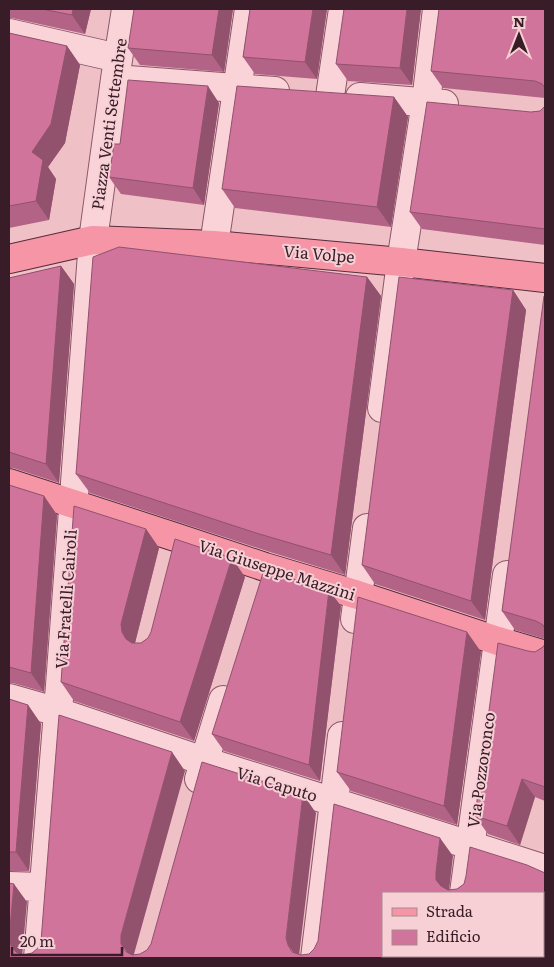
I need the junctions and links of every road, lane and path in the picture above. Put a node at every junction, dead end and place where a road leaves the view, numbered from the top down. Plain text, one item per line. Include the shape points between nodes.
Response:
1 (126, 9) edge
2 (249, 9) edge
3 (343, 9) edge
4 (437, 9) edge
5 (9, 33) edge
6 (116, 68) junction
7 (237, 88) junction
8 (330, 96) junction
9 (426, 102) junction
10 (472, 106) edge
11 (93, 240) junction
12 (214, 245) junction
13 (9, 259) edge
14 (401, 262) junction
15 (545, 289) edge
16 (379, 428) edge
17 (9, 483) edge
18 (72, 504) junction
19 (369, 507) edge
20 (178, 538) junction
21 (510, 553) edge
22 (171, 565) edge
23 (358, 596) junction
24 (498, 641) junction
25 (352, 644) edge
26 (545, 655) edge
27 (230, 678) edge
28 (9, 698) edge
29 (58, 712) junction
30 (344, 713) edge
31 (204, 762) junction
32 (193, 799) edge
33 (334, 802) junction
34 (470, 845) junction
35 (545, 869) edge
36 (9, 886) edge
37 (43, 887) junction
38 (464, 892) edge
39 (38, 958) edge
40 (315, 958) edge

1 - 6 street, Piazza Venti Settembre
2 - 7 street
3 - 8 street
4 - 9 street
5 - 6 street
6 - 7 street
6 - 11 street, Piazza Venti Settembre
7 - 8 street
7 - 12 street
8 - 9 street
9 - 10 street
9 - 14 street
11 - 12 main road, Via Volpe
11 - 13 main road, Via Volpe
11 - 18 street, Via Fratelli Cairoli
12 - 14 main road, Via Volpe
14 - 15 main road, Via Volpe
14 - 16 street
17 - 18 main road, Via Giuseppe Mazzini
18 - 20 main road, Via Giuseppe Mazzini
18 - 29 street, Via Fratelli Cairoli
19 - 23 street
20 - 22 street
20 - 23 main road, Via Giuseppe Mazzini via 262,577
21 - 24 street, Via Pozzoronco
23 - 24 main road, Via Giuseppe Mazzini
23 - 25 street
24 - 26 main road, Via Giuseppe Mazzini
24 - 34 street, Via Pozzoronco
27 - 31 street
28 - 29 street, Via Caputo
29 - 31 street, Via Caputo
29 - 37 street, Via Fratelli Cairoli
30 - 33 street
31 - 32 street
31 - 33 street, Via Caputo
33 - 34 street, Via Caputo
33 - 40 street
34 - 35 street, Via Caputo
34 - 38 street, Via Pozzoronco
36 - 37 street
37 - 39 street, Via Fratelli Cairoli

